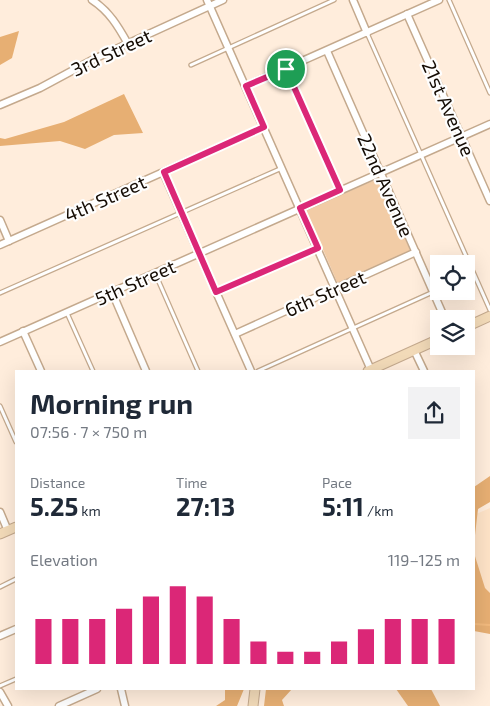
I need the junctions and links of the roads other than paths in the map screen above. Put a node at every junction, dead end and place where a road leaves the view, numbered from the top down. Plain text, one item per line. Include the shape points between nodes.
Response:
1 (92, 0) edge
2 (223, 0) edge
3 (334, 0) edge
4 (353, 0) edge
5 (438, 0) edge
6 (449, 0) edge
7 (209, 3) edge
8 (407, 14) junction
9 (367, 33) junction
10 (128, 44) junction
11 (229, 47) junction
12 (327, 51) junction
13 (190, 65) dead end
14 (286, 69) junction
15 (246, 86) junction
16 (490, 93) edge
17 (0, 104) edge
18 (490, 124) edge
19 (264, 127) junction
20 (461, 136) junction
21 (420, 154) junction
22 (282, 168) junction
23 (164, 172) junction
24 (380, 172) junction
25 (340, 190) junction
26 (490, 201) edge
27 (300, 208) junction
28 (182, 213) junction
29 (0, 220) edge
30 (9, 241) junction
31 (0, 245) edge
32 (318, 248) junction
33 (416, 252) junction
34 (199, 253) junction
35 (155, 273) junction
36 (430, 285) edge
37 (336, 288) junction
38 (112, 292) junction
39 (216, 292) junction
40 (0, 293) edge
41 (430, 293) edge
42 (490, 310) edge
43 (67, 312) junction
44 (490, 316) edge
45 (475, 323) edge
46 (353, 328) junction
47 (23, 331) junction
48 (235, 334) junction
49 (0, 342) edge
50 (430, 343) edge
51 (414, 350) junction
52 (41, 370) edge
53 (93, 370) edge
54 (146, 370) edge
55 (198, 370) edge
56 (251, 370) edge
57 (260, 370) edge
58 (369, 370) edge
59 (424, 370) edge
60 (0, 406) edge
61 (15, 440) edge
62 (0, 512) edge
63 (8, 531) edge
64 (15, 580) edge
65 (0, 587) edge
66 (15, 629) edge
67 (0, 636) edge
68 (15, 679) edge
69 (0, 686) edge
70 (95, 690) edge
71 (121, 690) edge
72 (254, 690) edge
73 (0, 692) edge
74 (8, 706) edge
75 (59, 706) edge
76 (125, 706) edge
77 (253, 706) edge

1 - 10 street via 109,14
2 - 7 street, 3rd Street
3 - 11 lane
4 - 9 street
5 - 8 street
6 - 16 lane
7 - 10 street, 3rd Street
7 - 11 street
8 - 9 street
8 - 20 street, 21st Avenue
9 - 12 street
9 - 21 lane
10 - 17 street, 3rd Street
11 - 13 lane
11 - 15 street
12 - 14 street
12 - 24 street, 22nd Avenue
14 - 15 street
14 - 25 lane
15 - 19 street
18 - 20 street, 5th Street
19 - 22 street
19 - 23 street, 4th Street
20 - 21 street, 5th Street
20 - 26 street, 21st Avenue
21 - 24 street, 5th Street
21 - 42 lane
22 - 27 street
22 - 28 lane
23 - 28 street
23 - 30 street, 4th Street
24 - 25 street, 5th Street
24 - 33 street, 22nd Avenue
25 - 27 street, 5th Street
27 - 32 street
27 - 34 street, 5th Street
28 - 34 street
28 - 40 lane
29 - 30 street
30 - 31 street, 4th Street
32 - 37 street
32 - 39 lane
33 - 36 street, 22nd Avenue
33 - 37 street, 6th Street
34 - 35 street, 5th Street
34 - 39 street
35 - 38 street, 5th Street
35 - 55 lane
37 - 46 street
37 - 48 street, 6th Street
38 - 43 street, 5th Street
38 - 54 street
39 - 48 street
41 - 46 lane
43 - 47 street, 5th Street
43 - 53 lane
44 - 45 street
46 - 57 lane
46 - 58 street
47 - 49 street, 5th Street
47 - 52 street
48 - 56 street
50 - 51 street
51 - 58 street
51 - 59 street
60 - 61 lane
62 - 63 street
64 - 65 lane
66 - 67 street
68 - 69 lane
70 - 75 street
71 - 76 street
72 - 77 street
73 - 74 street

